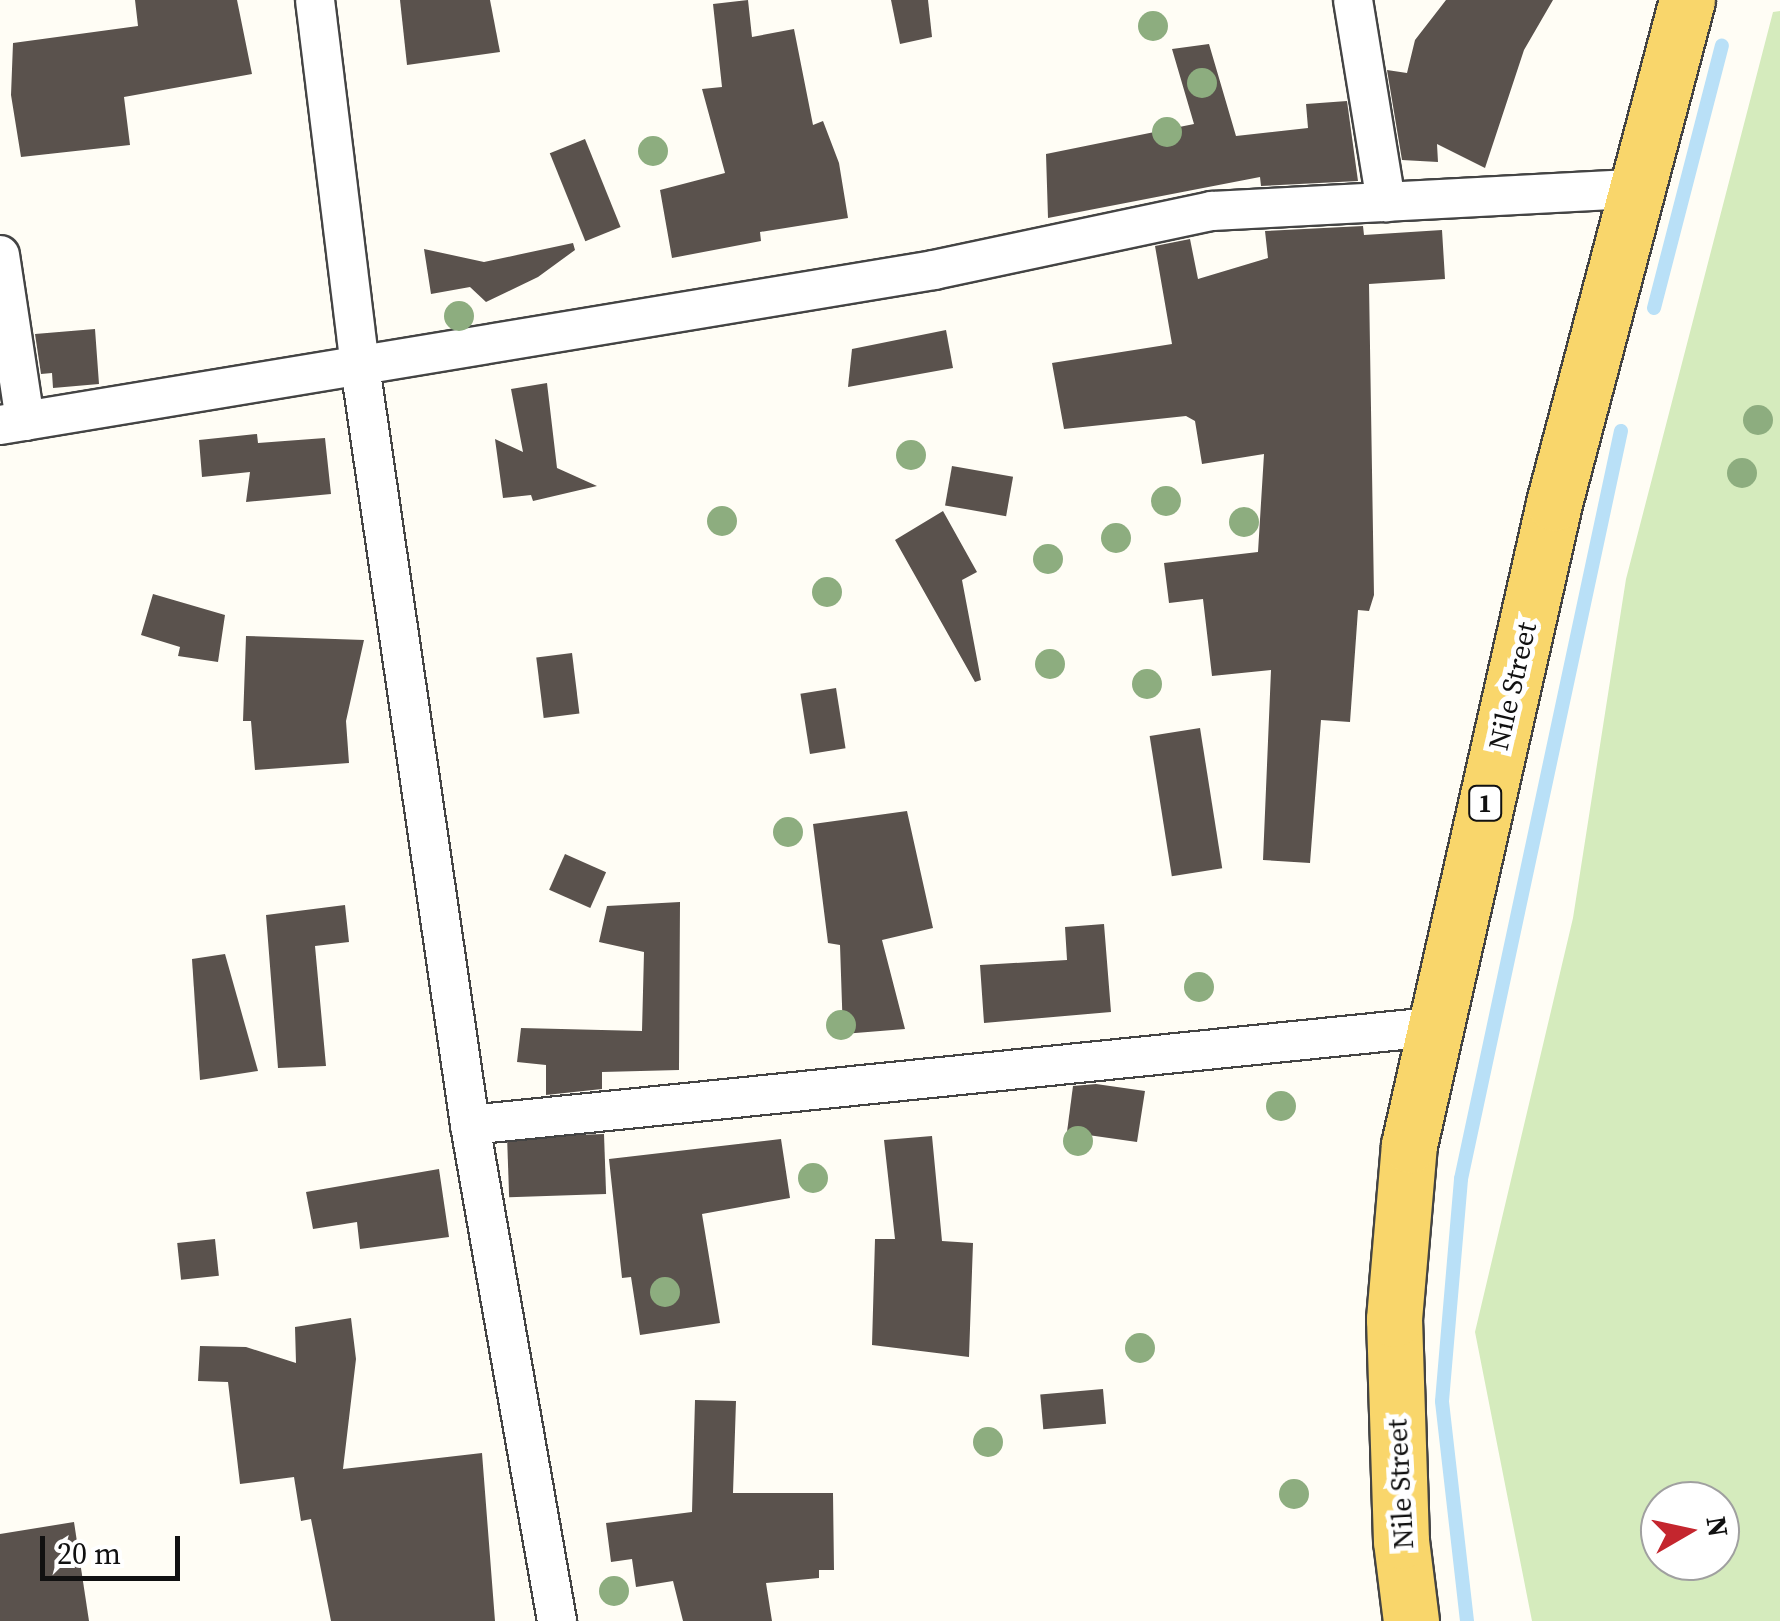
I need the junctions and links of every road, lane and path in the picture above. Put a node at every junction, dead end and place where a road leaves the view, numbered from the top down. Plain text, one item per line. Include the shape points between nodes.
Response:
1 (315, 0) edge
2 (1353, 0) edge
3 (1687, 0) edge
4 (1636, 190) junction
5 (1386, 202) junction
6 (0, 255) edge
7 (360, 366) junction
8 (12, 423) edge
9 (1432, 1027) junction
10 (470, 1125) junction
11 (558, 1621) edge
12 (1411, 1621) edge

1 - 7 street
2 - 5 street
3 - 4 main road, Nile Street / 1
4 - 5 street
4 - 9 main road, Nile Street / 1 via 1554,503
5 - 7 street via 1212,210 934,270
6 - 8 street
7 - 8 street
7 - 10 street
9 - 10 street
9 - 12 main road, Nile Street / 1 via 1410,1144 1394,1319
10 - 11 street

